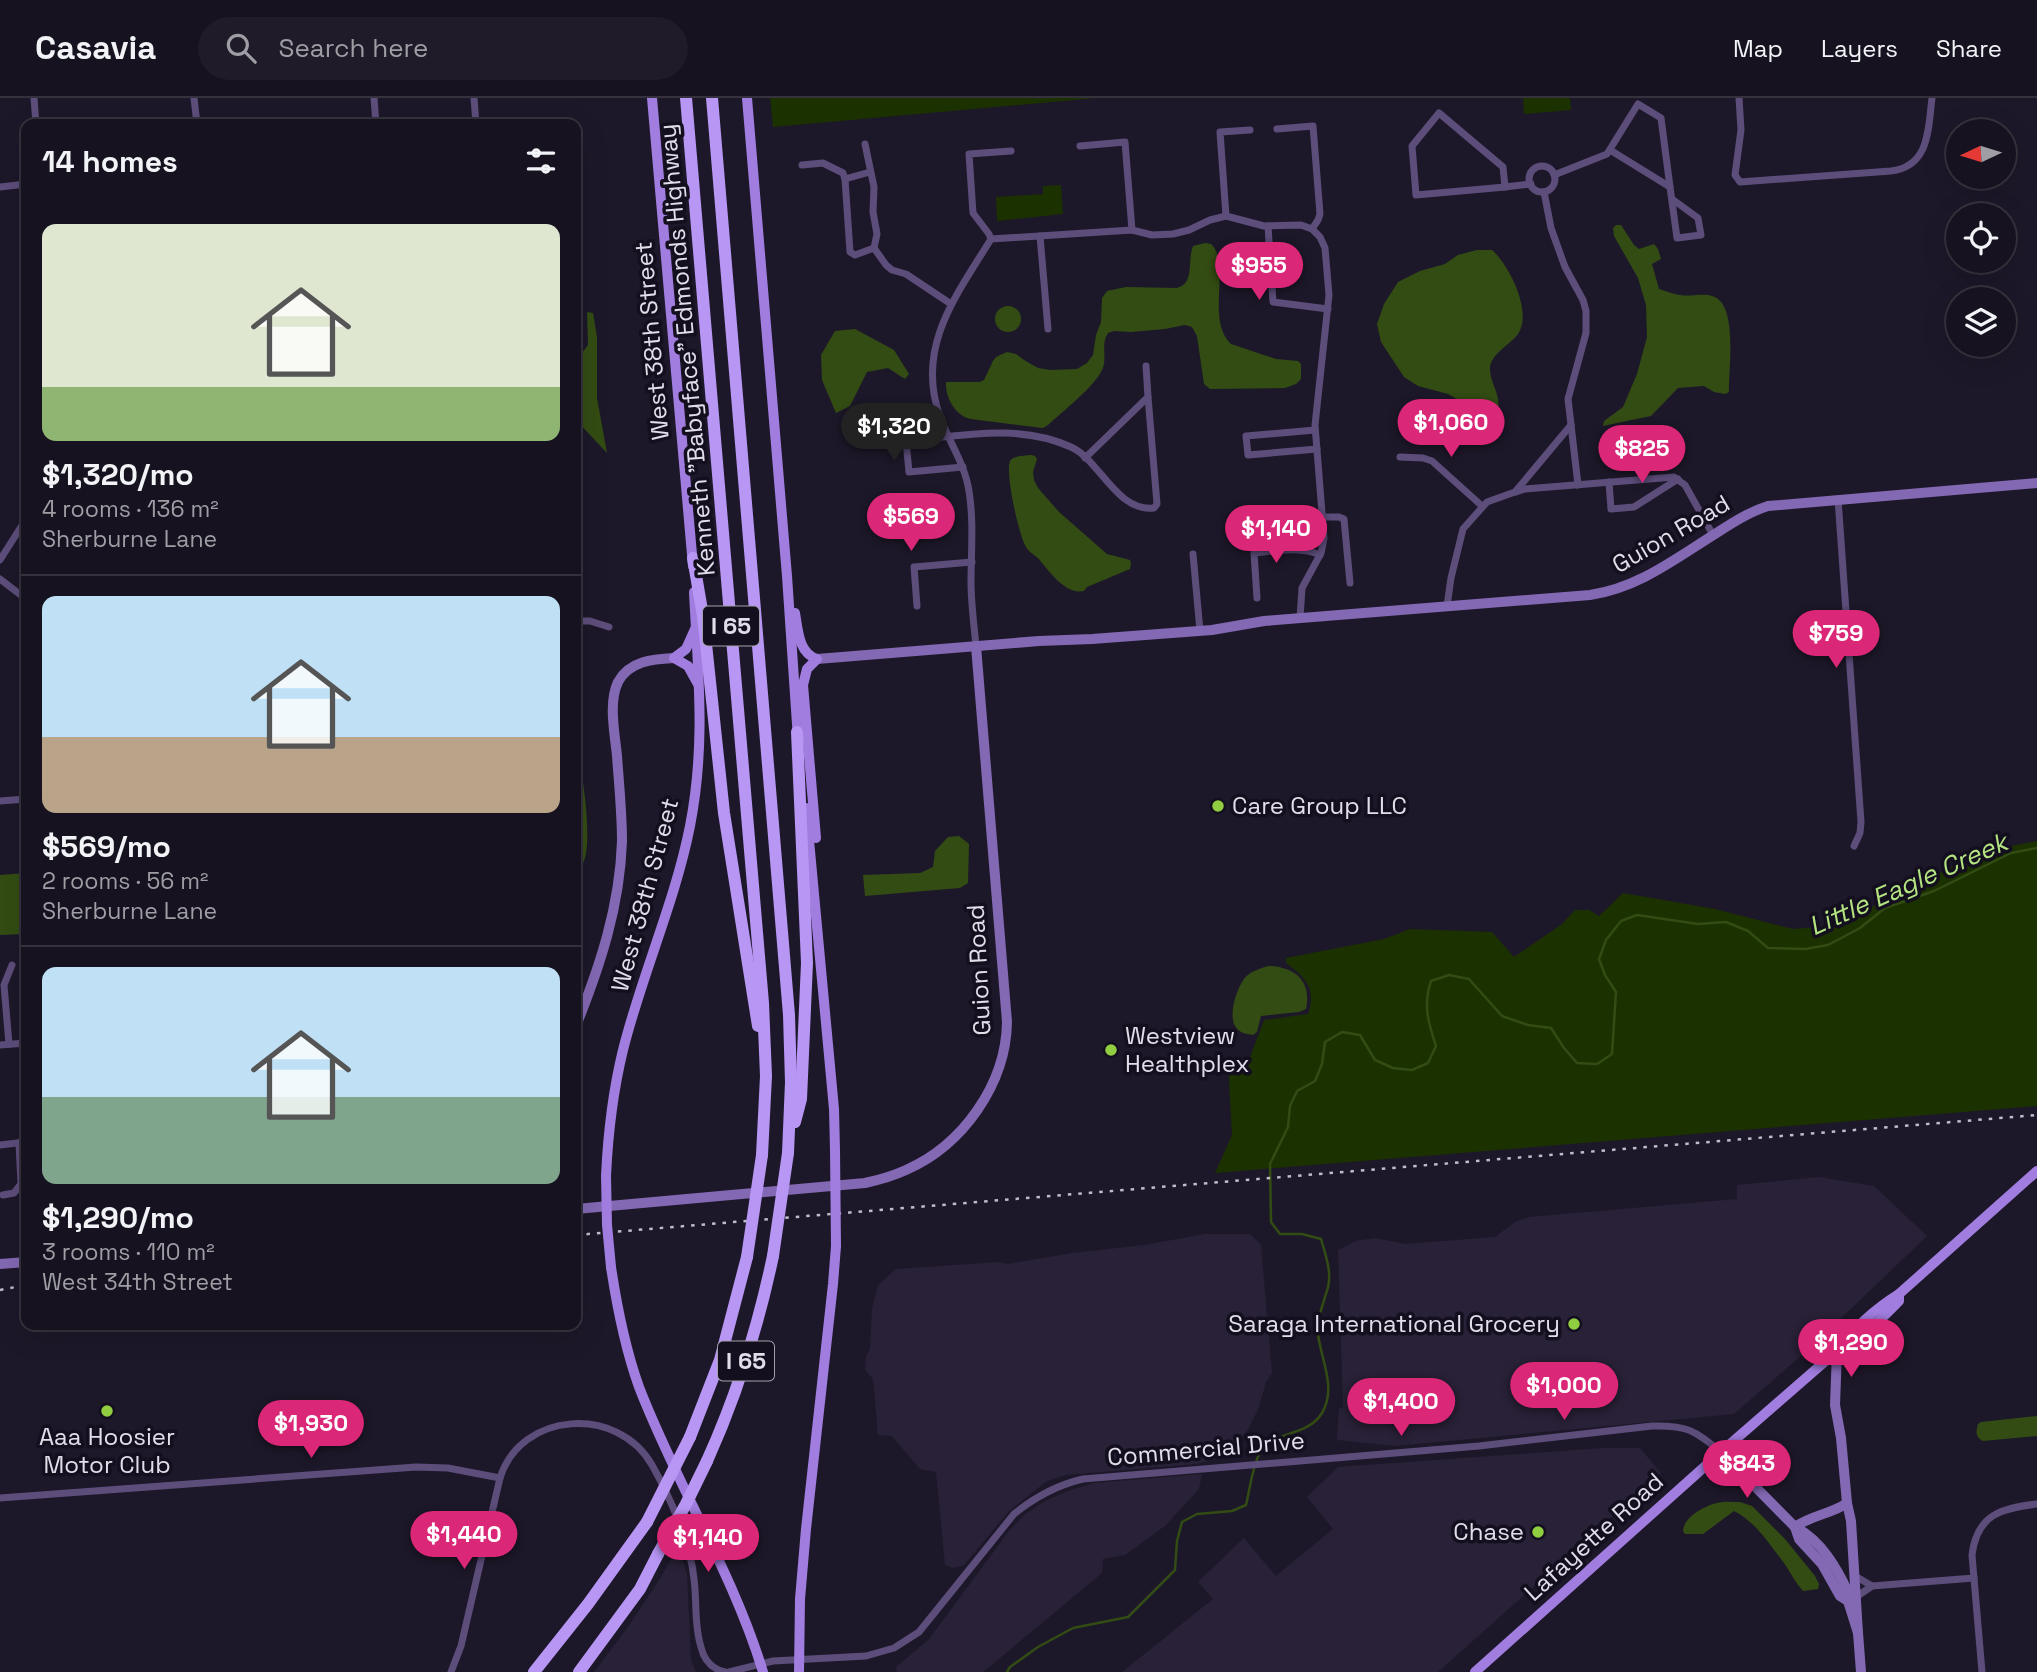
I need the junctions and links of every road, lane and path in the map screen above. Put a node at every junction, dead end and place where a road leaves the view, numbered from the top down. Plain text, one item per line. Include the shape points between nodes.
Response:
1 (34, 98) edge
2 (194, 98) edge
3 (374, 98) edge
4 (474, 98) edge
5 (652, 98) edge
6 (686, 98) edge
7 (712, 98) edge
8 (747, 98) edge
9 (1739, 98) edge
10 (1932, 98) edge
11 (36, 119) edge
12 (196, 119) edge
13 (376, 119) edge
14 (476, 119) edge
15 (1277, 129) dead end
16 (1250, 130) dead end
17 (865, 144) dead end
18 (1080, 146) dead end
19 (1610, 150) junction
20 (1011, 151) dead end
21 (802, 165) dead end
22 (870, 172) junction
23 (1554, 174) junction
24 (845, 179) junction
25 (1531, 184) junction
26 (21, 185) edge
27 (0, 187) edge
28 (1505, 187) junction
29 (1670, 187) junction
30 (1544, 192) junction
31 (1672, 199) junction
32 (1226, 216) junction
33 (1268, 226) junction
34 (1311, 229) junction
35 (1132, 230) junction
36 (1040, 236) junction
37 (990, 240) junction
38 (874, 248) junction
39 (951, 304) junction
40 (1328, 309) junction
41 (1048, 329) dead end
42 (1146, 366) dead end
43 (1148, 397) junction
44 (1571, 425) junction
45 (1315, 430) junction
46 (950, 437) junction
47 (1317, 449) junction
48 (1400, 457) dead end
49 (1085, 458) junction
50 (963, 467) junction
51 (1678, 479) junction
52 (1609, 482) junction
53 (2037, 483) edge
54 (1578, 485) junction
55 (1515, 492) junction
56 (1838, 499) junction
57 (1482, 506) junction
58 (1323, 517) junction
59 (21, 527) edge
60 (1713, 535) junction
61 (1194, 554) dead end
62 (1320, 555) junction
63 (693, 558) junction
64 (0, 561) edge
65 (972, 562) junction
66 (787, 576) junction
67 (0, 579) edge
68 (1350, 583) dead end
69 (21, 596) edge
70 (1257, 598) dead end
71 (916, 606) dead end
72 (1447, 607) junction
73 (1300, 618) junction
74 (581, 621) edge
75 (696, 625) junction
76 (609, 627) dead end
77 (1200, 631) junction
78 (976, 646) junction
79 (674, 658) junction
80 (817, 659) junction
81 (701, 690) junction
82 (797, 732) junction
83 (21, 799) edge
84 (0, 801) edge
85 (1854, 846) dead end
86 (816, 913) junction
87 (12, 965) dead end
88 (581, 1013) edge
89 (4, 1045) edge
90 (766, 1076) junction
91 (21, 1143) edge
92 (0, 1144) edge
93 (788, 1153) junction
94 (2037, 1171) edge
95 (21, 1184) edge
96 (3, 1195) dead end
97 (581, 1209) edge
98 (21, 1262) edge
99 (0, 1264) edge
100 (1837, 1351) junction
101 (1721, 1452) junction
102 (500, 1478) junction
103 (0, 1499) edge
104 (1847, 1503) junction
105 (2037, 1504) edge
106 (1795, 1527) junction
107 (1855, 1576) junction
108 (1974, 1578) junction
109 (1872, 1586) junction
110 (1852, 1599) junction
111 (798, 1659) junction
112 (761, 1668) edge
113 (451, 1672) edge
114 (534, 1672) edge
115 (579, 1672) edge
116 (727, 1672) edge
117 (771, 1672) edge
118 (799, 1672) edge
119 (1475, 1672) edge
120 (1861, 1672) edge
121 (1982, 1672) edge

1 - 11 street
2 - 12 street
3 - 13 street
4 - 14 street
5 - 63 main road, West 38th Street
6 - 90 highway, Kenneth "Babyface" Edmonds Highway / I 65
7 - 93 highway, Kenneth "Babyface" Edmonds Highway / I 65 via 789,1015
8 - 66 main road
9 - 10 street via 1741,130 1735,175 1741,182 1905,167 1923,150
15 - 34 street via 1313,127 1320,214
16 - 32 street via 1220,132
17 - 22 street
18 - 35 street via 1125,142
19 - 23 street
19 - 29 street
19 - 29 street via 1638,104 1661,118
20 - 37 street via 969,154 973,213
21 - 24 street via 823,163 840,171
22 - 24 street
22 - 38 street
23 - 25 street via 1547,167 1536,168
23 - 30 street via 1554,184
24 - 38 street via 850,252 855,255
25 - 28 street
25 - 30 street
26 - 27 street
28 - 28 street via 1416,195 1412,146 1439,113 1503,167
29 - 31 street
30 - 44 street via 1551,228 1586,311 1586,333 1569,395
31 - 31 street via 1698,218 1701,234 1678,238
32 - 33 street
32 - 35 street via 1173,234
33 - 34 street via 1298,224
33 - 40 street via 1273,302
34 - 40 street via 1325,248
35 - 36 street
36 - 37 street
36 - 41 street
37 - 39 street
38 - 39 street via 892,270
39 - 46 street via 933,362 937,405
40 - 45 street
42 - 43 street
43 - 49 street
43 - 49 street via 1156,507 1128,502
44 - 54 street
44 - 55 street
45 - 47 street
45 - 47 street via 1246,436 1248,455
46 - 49 street via 996,432 1030,435 1072,447
46 - 50 street
46 - 50 street via 906,440 909,472
47 - 58 street
48 - 57 street via 1432,461
50 - 65 street via 971,508
51 - 52 street
51 - 52 street via 1634,507 1611,509
51 - 60 street
52 - 54 street
53 - 56 street, Guion Road
54 - 55 street
55 - 57 street
56 - 60 street, Guion Road via 1768,506
56 - 85 street via 1861,822
57 - 72 street via 1461,533
58 - 62 street
58 - 68 street via 1344,519
59 - 64 street
60 - 72 street, Guion Road via 1635,583 1612,591
61 - 77 street
62 - 70 street via 1310,550 1254,553
62 - 73 street via 1302,588
63 - 75 main road, West 38th Street
63 - 90 highway via 724,813
65 - 71 street via 914,567
65 - 78 street
66 - 80 main road via 800,640 807,654
66 - 82 main road
67 - 69 street
72 - 73 street, Guion Road
73 - 77 street, Guion Road
74 - 76 street
75 - 79 main road via 686,649
75 - 81 main road, West 38th Street
77 - 78 street, Guion Road
78 - 80 street, Guion Road
78 - 97 street, Guion Road via 1007,1014 998,1068 972,1118 929,1158 873,1181
79 - 81 main road via 690,668
79 - 88 street via 634,666 615,690 622,815 619,879 611,927
80 - 86 main road via 807,669 803,685 818,857
81 - 112 main road, West 38th Street, bridge via 690,826 621,1060 608,1132 607,1226 622,1326 639,1385 730,1586
82 - 86 main road
82 - 93 highway via 807,971 801,1099
83 - 84 street
86 - 111 main road, bridge via 834,1109 835,1246 806,1529
87 - 89 street via 4,985
90 - 114 highway, Kenneth "Babyface" Edmonds Highway / I 65, bridge via 762,1155 747,1257 720,1360 690,1437 647,1521
91 - 92 street
93 - 115 highway, Kenneth "Babyface" Edmonds Highway / I 65, bridge via 773,1256 744,1367 724,1421 640,1589
94 - 100 main road, Lafayette Road via 1899,1294 1899,1301 1857,1340
95 - 96 street via 14,1193
98 - 99 street
100 - 101 main road, Lafayette Road
100 - 104 street via 1835,1405
101 - 106 street
101 - 111 street, Commercial Drive via 1692,1431 1663,1426 1091,1478 1058,1486 1011,1517 921,1629 905,1642 870,1656
101 - 119 main road, Lafayette Road
102 - 103 street via 416,1466
102 - 113 street
102 - 116 street via 522,1444 558,1425 599,1425 639,1448 657,1474 690,1554 701,1648 712,1667
104 - 106 street
104 - 107 street
105 - 108 street via 2006,1509 1983,1524 1973,1547
106 - 110 street via 1840,1596
107 - 109 street
107 - 110 street
108 - 109 street
108 - 121 street
109 - 110 street
110 - 120 street
111 - 112 street, Commercial Drive via 773,1661
111 - 118 main road
112 - 116 street, Commercial Drive
112 - 117 main road

